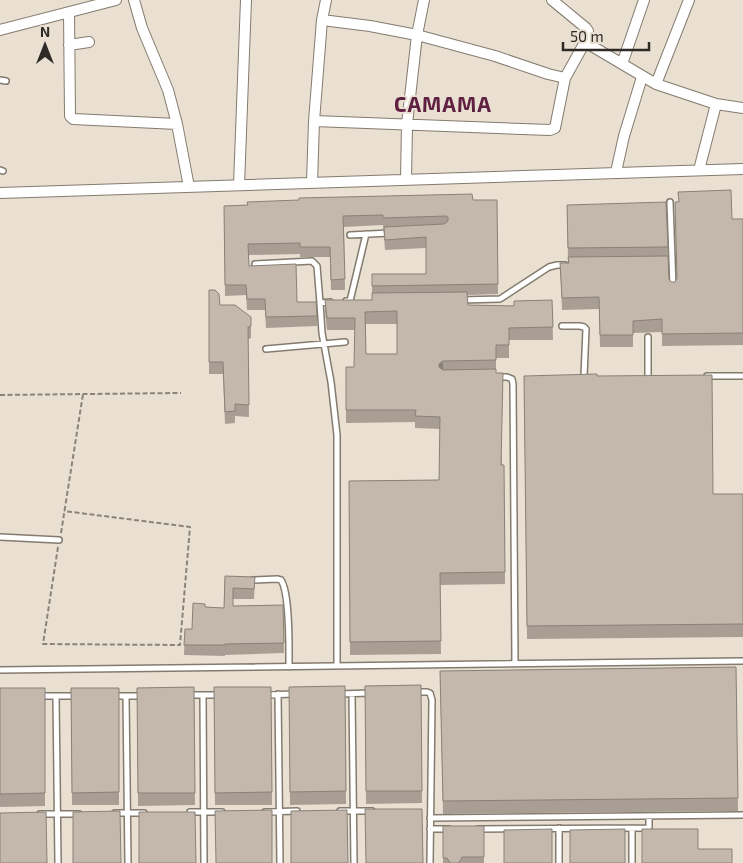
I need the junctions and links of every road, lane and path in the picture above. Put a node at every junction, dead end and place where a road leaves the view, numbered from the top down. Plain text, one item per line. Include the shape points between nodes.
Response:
1 (116, 0) edge
2 (134, 0) edge
3 (246, 0) edge
4 (326, 0) edge
5 (424, 0) edge
6 (552, 0) edge
7 (644, 0) edge
8 (689, 0) edge
9 (69, 12) junction
10 (322, 20) junction
11 (0, 30) edge
12 (417, 35) junction
13 (89, 42) dead end
14 (585, 42) junction
15 (69, 45) junction
16 (622, 64) junction
17 (642, 77) junction
18 (565, 78) junction
19 (656, 84) junction
20 (716, 104) junction
21 (743, 108) edge
22 (314, 121) junction
23 (177, 124) junction
24 (407, 124) junction
25 (743, 169) edge
26 (698, 170) junction
27 (616, 172) junction
28 (406, 180) junction
29 (312, 183) junction
30 (240, 185) junction
31 (189, 187) junction
32 (0, 193) edge
33 (670, 202) dead end
34 (395, 232) edge
35 (350, 234) dead end
36 (366, 234) junction
37 (255, 264) edge
38 (663, 264) edge
39 (672, 264) junction
40 (567, 265) edge
41 (673, 290) edge
42 (458, 300) edge
43 (342, 301) edge
44 (350, 301) junction
45 (360, 301) edge
46 (335, 302) edge
47 (320, 303) junction
48 (562, 326) dead end
49 (648, 337) dead end
50 (345, 342) dead end
51 (324, 344) junction
52 (266, 350) dead end
53 (575, 376) edge
54 (584, 376) junction
55 (593, 376) edge
56 (639, 376) edge
57 (648, 376) junction
58 (657, 376) edge
59 (705, 376) edge
60 (743, 376) edge
61 (489, 377) edge
62 (181, 393) dead end
63 (83, 394) junction
64 (0, 395) edge
65 (64, 511) junction
66 (0, 537) edge
67 (60, 540) junction
68 (254, 580) edge
69 (279, 609) edge
70 (287, 609) junction
71 (743, 661) edge
72 (515, 664) junction
73 (289, 666) junction
74 (337, 666) junction
75 (0, 670) edge
76 (408, 692) edge
77 (380, 693) edge
78 (278, 694) junction
79 (296, 694) edge
80 (333, 694) edge
81 (352, 694) junction
82 (184, 695) edge
83 (202, 695) junction
84 (221, 695) edge
85 (259, 695) edge
86 (28, 696) edge
87 (56, 696) junction
88 (82, 696) edge
89 (109, 696) edge
90 (126, 696) junction
91 (145, 696) edge
92 (382, 810) edge
93 (420, 810) edge
94 (430, 810) junction
95 (307, 811) edge
96 (335, 811) edge
97 (353, 811) junction
98 (185, 812) edge
99 (204, 812) junction
100 (232, 812) edge
101 (260, 812) edge
102 (279, 812) junction
103 (110, 813) edge
104 (128, 813) junction
105 (147, 813) edge
106 (38, 814) edge
107 (57, 814) junction
108 (84, 814) edge
109 (743, 815) edge
110 (649, 816) junction
111 (430, 818) junction
112 (559, 828) junction
113 (632, 828) junction
114 (430, 829) junction
115 (460, 829) edge
116 (470, 829) edge
117 (58, 863) edge
118 (128, 863) edge
119 (204, 863) edge
120 (280, 863) edge
121 (354, 863) edge
122 (430, 863) edge
123 (560, 863) edge
124 (632, 863) edge

1 - 9 street
2 - 23 street via 168,90
3 - 30 street
4 - 10 street
5 - 12 street
6 - 14 street via 586,28 588,36
7 - 16 street
8 - 19 street
9 - 11 street
9 - 15 street
10 - 12 street
10 - 22 street
12 - 18 street
12 - 24 street
13 - 15 street
14 - 16 street
14 - 18 street
15 - 23 street via 71,118
16 - 17 street
17 - 19 street
17 - 27 street
18 - 24 street via 555,128 550,130
19 - 20 street
20 - 21 street
20 - 26 street
22 - 24 street
22 - 29 street
23 - 31 street
24 - 28 street
25 - 26 street
26 - 27 street
27 - 28 street
28 - 29 street
29 - 30 street
30 - 31 street
31 - 32 street
33 - 39 lane
34 - 36 lane
35 - 36 lane
36 - 44 lane
37 - 47 lane via 312,261 317,266
38 - 39 lane
39 - 41 lane
40 - 42 lane via 549,267 500,299
43 - 44 lane
44 - 45 lane
46 - 47 lane
47 - 51 lane
48 - 54 lane via 586,329
49 - 57 lane
50 - 51 lane
51 - 52 lane
51 - 74 lane via 337,434
53 - 54 lane
54 - 55 lane
56 - 57 lane
57 - 58 lane
59 - 60 lane
61 - 72 lane via 507,377 513,384
62 - 63 path
63 - 64 path
63 - 65 path
65 - 67 path
65 - 67 path via 190,527 180,645 43,644
66 - 67 lane
68 - 70 lane via 282,580
69 - 70 lane
70 - 73 lane
71 - 72 lane
72 - 74 lane
73 - 74 lane
73 - 75 lane
76 - 94 lane via 427,692 432,700
77 - 81 lane
78 - 79 lane
78 - 85 lane
78 - 102 lane
80 - 81 lane
81 - 97 lane
82 - 83 lane
83 - 84 lane
83 - 99 lane
86 - 87 lane
87 - 88 lane
87 - 107 lane
89 - 90 lane
90 - 91 lane
90 - 104 lane
92 - 97 lane
93 - 94 lane
94 - 111 lane
95 - 102 lane
96 - 97 lane
97 - 121 lane
98 - 99 lane
99 - 100 lane
99 - 119 lane
101 - 102 lane
102 - 120 lane
103 - 104 lane
104 - 105 lane
104 - 118 lane
106 - 107 lane
107 - 108 lane
107 - 117 lane
109 - 110 lane
110 - 111 lane
110 - 113 lane via 649,828
111 - 114 lane
112 - 113 lane
112 - 116 lane
112 - 123 lane
113 - 124 lane
114 - 115 lane
114 - 122 lane

